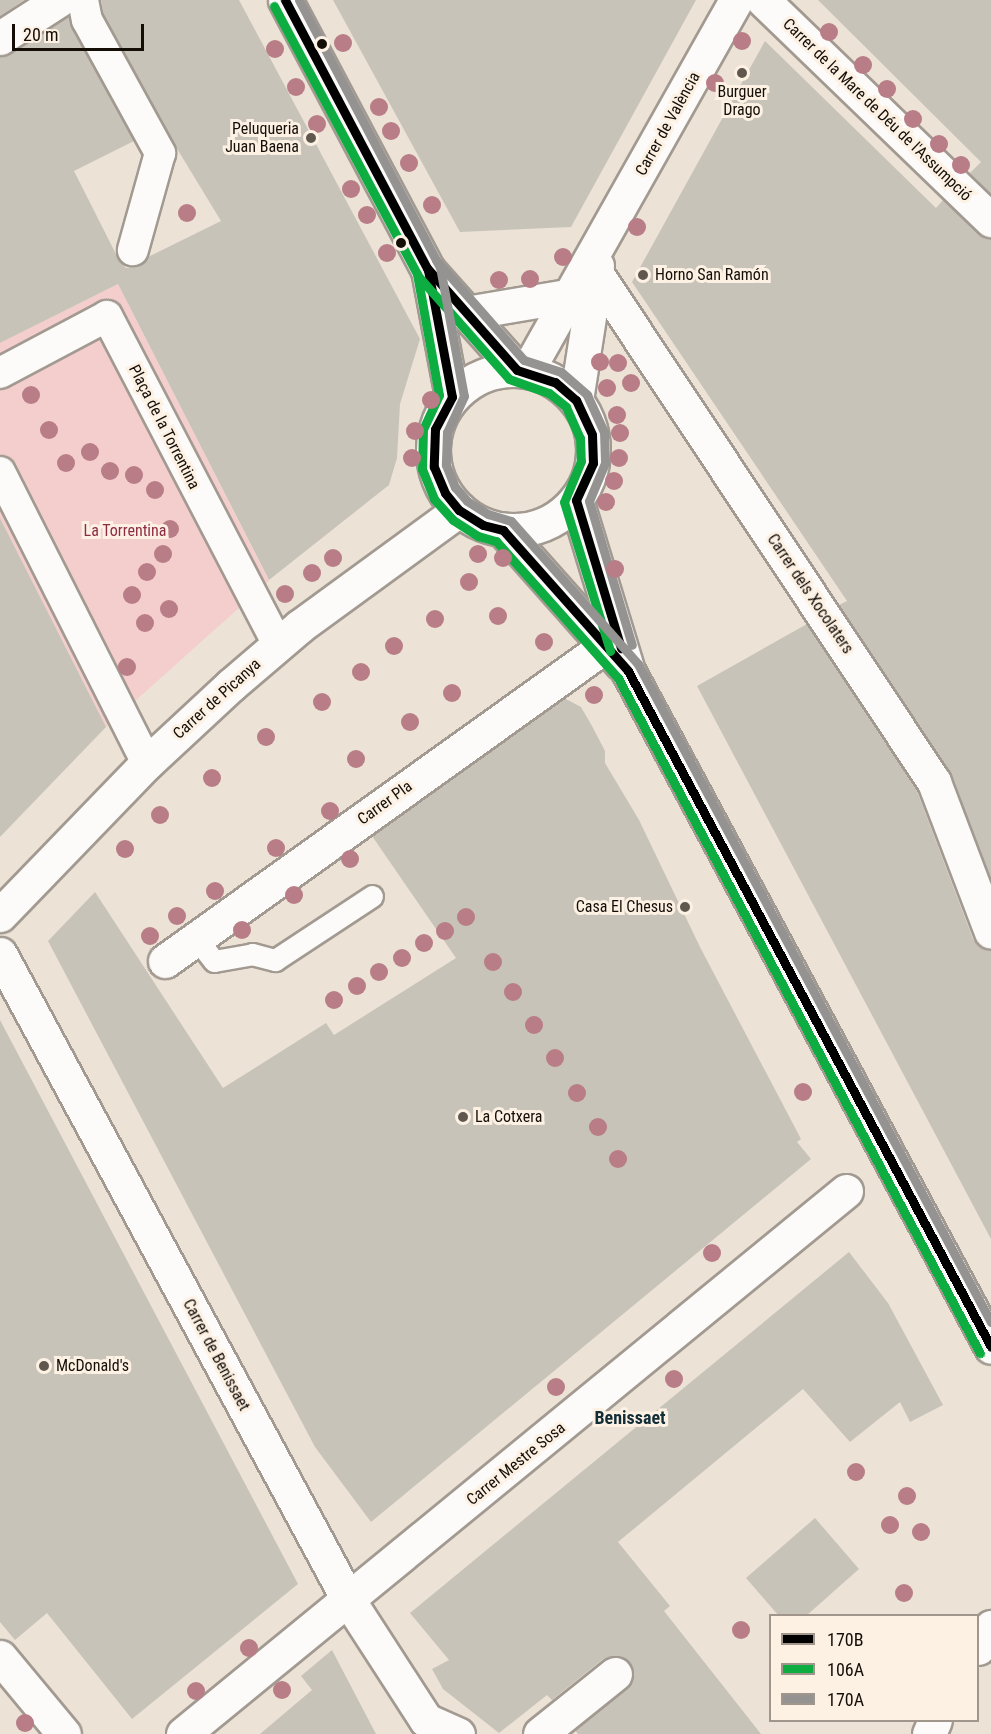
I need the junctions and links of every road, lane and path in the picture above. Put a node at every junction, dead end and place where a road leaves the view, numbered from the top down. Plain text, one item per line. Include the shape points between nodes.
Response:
1 (285, 0) edge
2 (736, 0) edge
3 (763, 0) edge
4 (63, 1) edge
5 (0, 38) edge
6 (991, 220) edge
7 (133, 250) dead end
8 (598, 261) junction
9 (428, 270) junction
10 (572, 295) junction
11 (466, 313) junction
12 (522, 370) junction
13 (0, 373) edge
14 (452, 397) junction
15 (576, 400) junction
16 (0, 472) edge
17 (576, 500) junction
18 (459, 510) junction
19 (503, 530) junction
20 (278, 645) junction
21 (605, 646) junction
22 (628, 671) junction
23 (147, 763) junction
24 (372, 896) dead end
25 (0, 915) edge
26 (991, 932) edge
27 (196, 938) junction
28 (0, 954) edge
29 (165, 961) dead end
30 (846, 1191) dead end
31 (991, 1347) edge
32 (349, 1601) junction
33 (991, 1627) edge
34 (979, 1646) edge
35 (0, 1657) edge
36 (615, 1674) dead end
37 (64, 1734) edge
38 (183, 1734) edge
39 (458, 1734) edge
40 (540, 1734) edge

1 - 9 street
2 - 8 street, Carrer de València
3 - 6 street, Carrer de la Mare de Déu de l'Assumpció
4 - 5 street
4 - 7 street via 87,20 160,153
8 - 10 street, Carrer de València
8 - 15 street, Carrer de València
8 - 26 street, Carrer dels Xocolaters via 934,782
9 - 11 street
9 - 14 street
10 - 11 street
10 - 12 street, Carrer de València
11 - 12 street
12 - 14 street via 488,374
12 - 15 street via 555,382
13 - 20 street, Plaça de la Torrentina via 107,316
14 - 18 street via 435,429 434,467 445,493
15 - 17 street via 592,435 593,463
16 - 23 street
17 - 19 street via 557,517 531,528
17 - 22 street
18 - 19 street via 483,525
18 - 20 street, Carrer de Picanya
19 - 21 street
20 - 23 street, Carrer de Picanya
21 - 22 street
21 - 27 street, Carrer Pla
22 - 31 street
23 - 25 street, Carrer de Picanya
24 - 27 lane via 275,960 252,954 214,962
27 - 29 street, Carrer Pla
28 - 32 street, Carrer de Benissaet
30 - 32 street, Carrer Mestre Sosa
32 - 38 street, Carrer Mestre Sosa
32 - 39 street, Carrer de Benissaet via 426,1720
33 - 34 street
35 - 37 street
36 - 40 street

